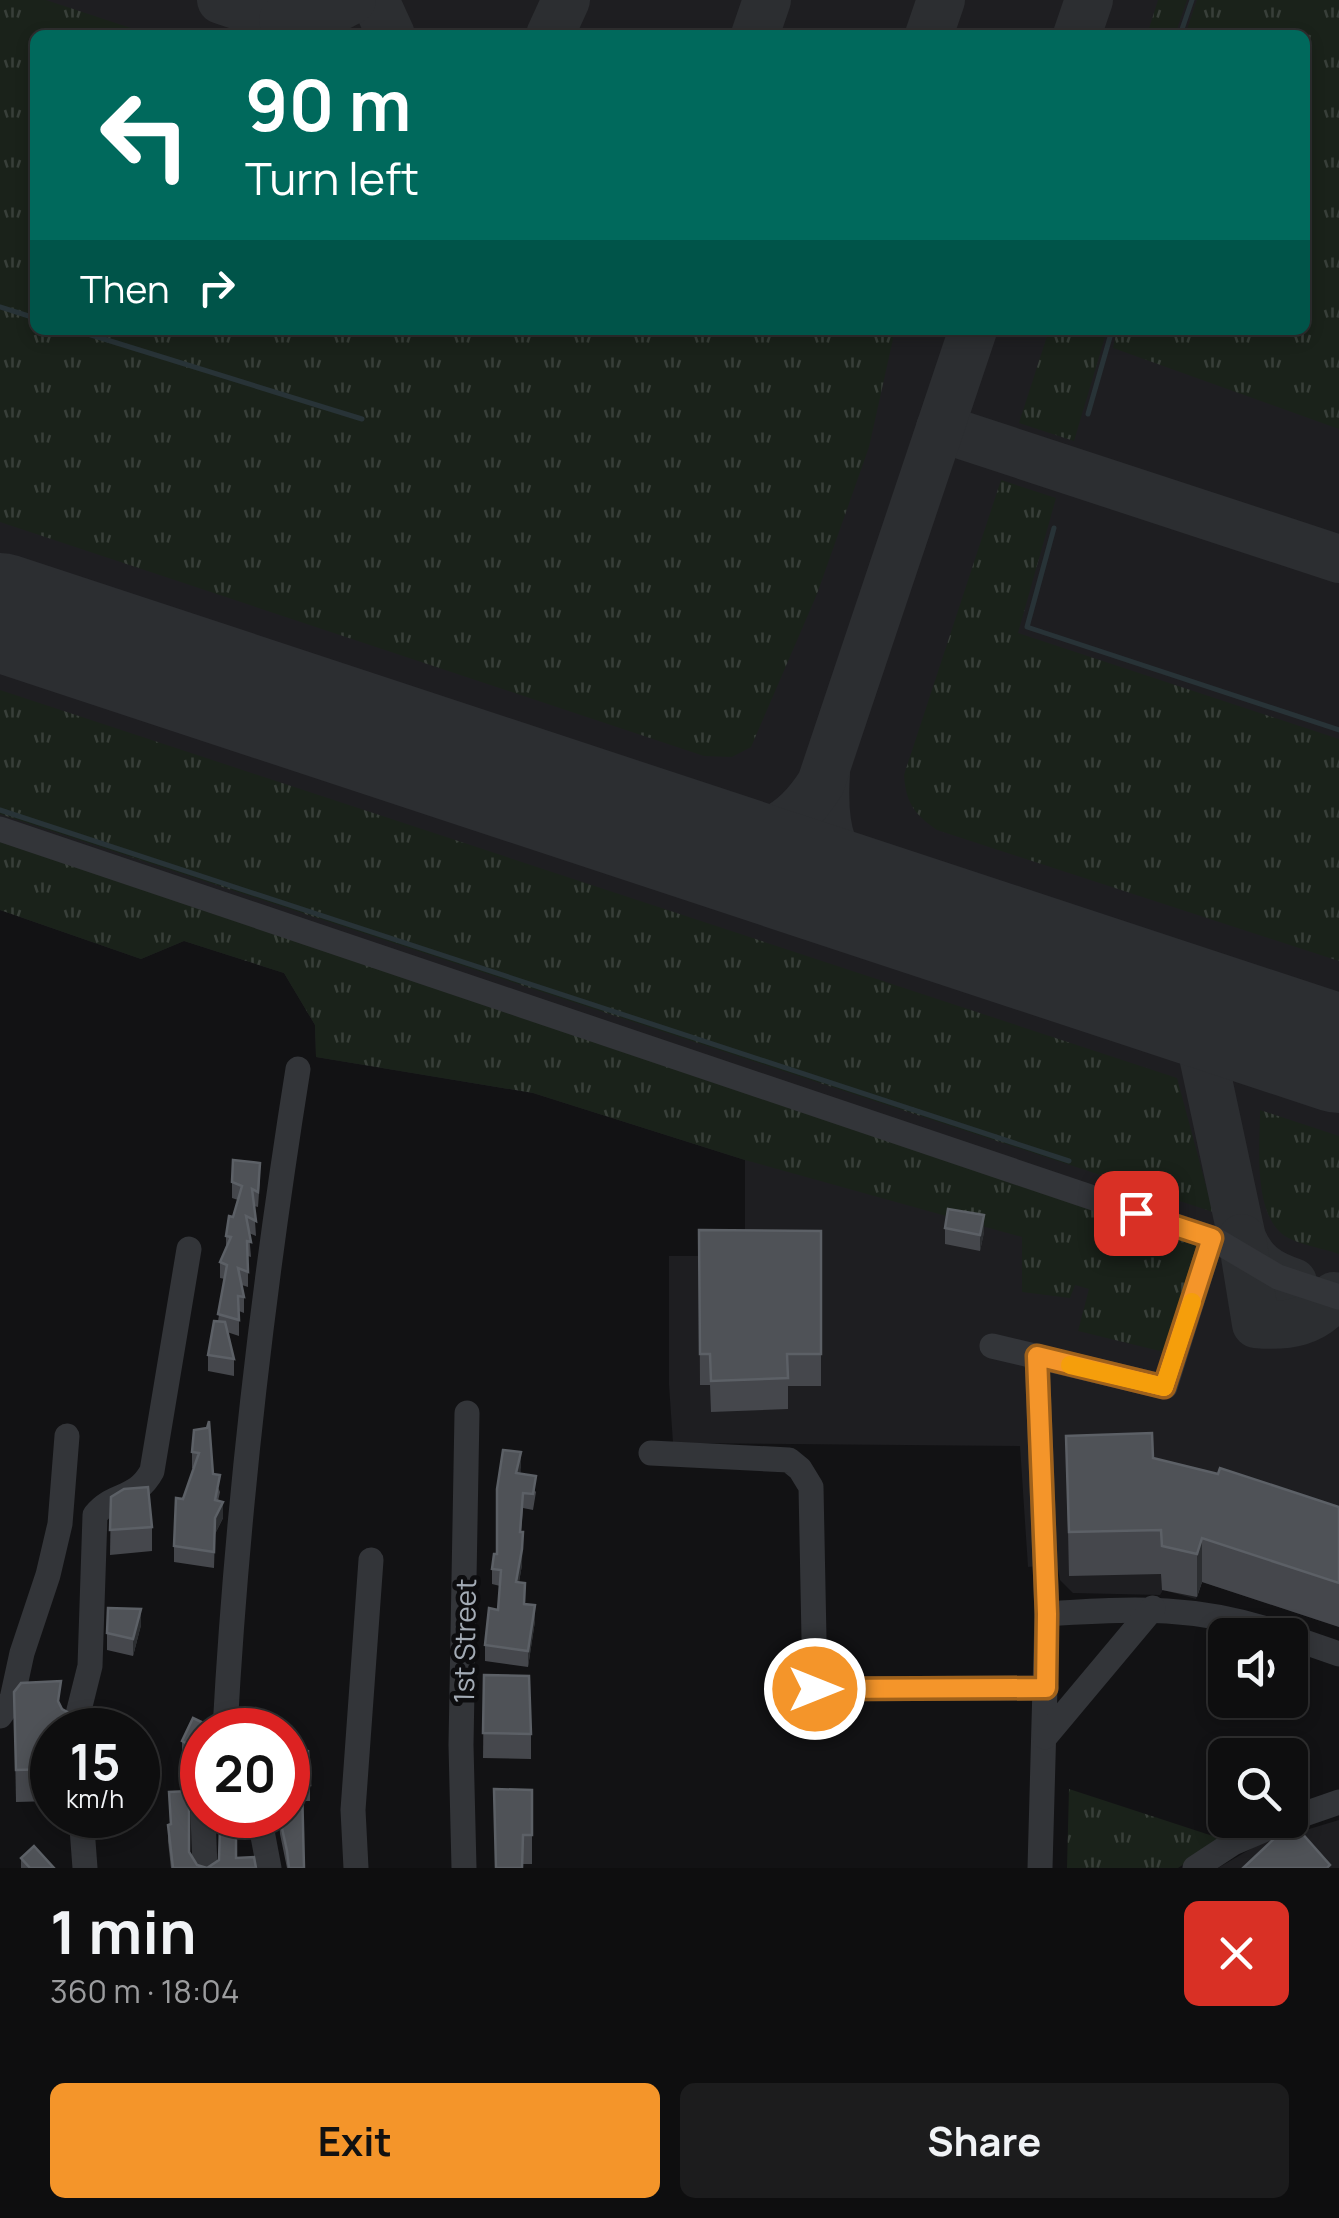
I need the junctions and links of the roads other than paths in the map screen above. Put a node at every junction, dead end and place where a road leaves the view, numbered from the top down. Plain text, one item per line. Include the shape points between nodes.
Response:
1 (0, 829) edge
2 (298, 1068) dead end
3 (1212, 1238) junction
4 (189, 1250) dead end
5 (1339, 1297) edge
6 (992, 1346) dead end
7 (1037, 1356) junction
8 (467, 1413) dead end
9 (67, 1436) dead end
10 (651, 1453) dead end
11 (371, 1560) dead end
12 (1152, 1608) junction
13 (1047, 1614) junction
14 (1222, 1618) edge
15 (1308, 1643) edge
16 (1339, 1654) edge
17 (1046, 1688) junction
18 (80, 1708) edge
19 (226, 1708) edge
20 (0, 1716) edge
21 (1045, 1737) junction
22 (1339, 1802) edge
23 (1308, 1812) edge
24 (83, 1838) edge
25 (203, 1838) edge
26 (263, 1838) edge
27 (1244, 1838) edge
28 (86, 1868) edge
29 (205, 1868) edge
30 (269, 1868) edge
31 (356, 1868) edge
32 (464, 1868) edge
33 (1040, 1868) edge
34 (1195, 1868) edge

1 - 3 street
2 - 19 street via 234,1567
3 - 5 street via 1278,1277
3 - 7 street via 1164,1387
4 - 18 street via 152,1471 136,1492 95,1515 90,1666
6 - 7 street
7 - 13 street
8 - 32 street, 1st Street
9 - 20 street via 48,1575 12,1699
10 - 17 street via 788,1460 806,1478 815,1689
11 - 31 street via 353,1810
12 - 13 street
12 - 14 street
12 - 21 street
13 - 17 street
15 - 16 street
17 - 21 street
21 - 33 street
22 - 23 street
24 - 28 street
25 - 29 street
26 - 30 street
27 - 34 street

